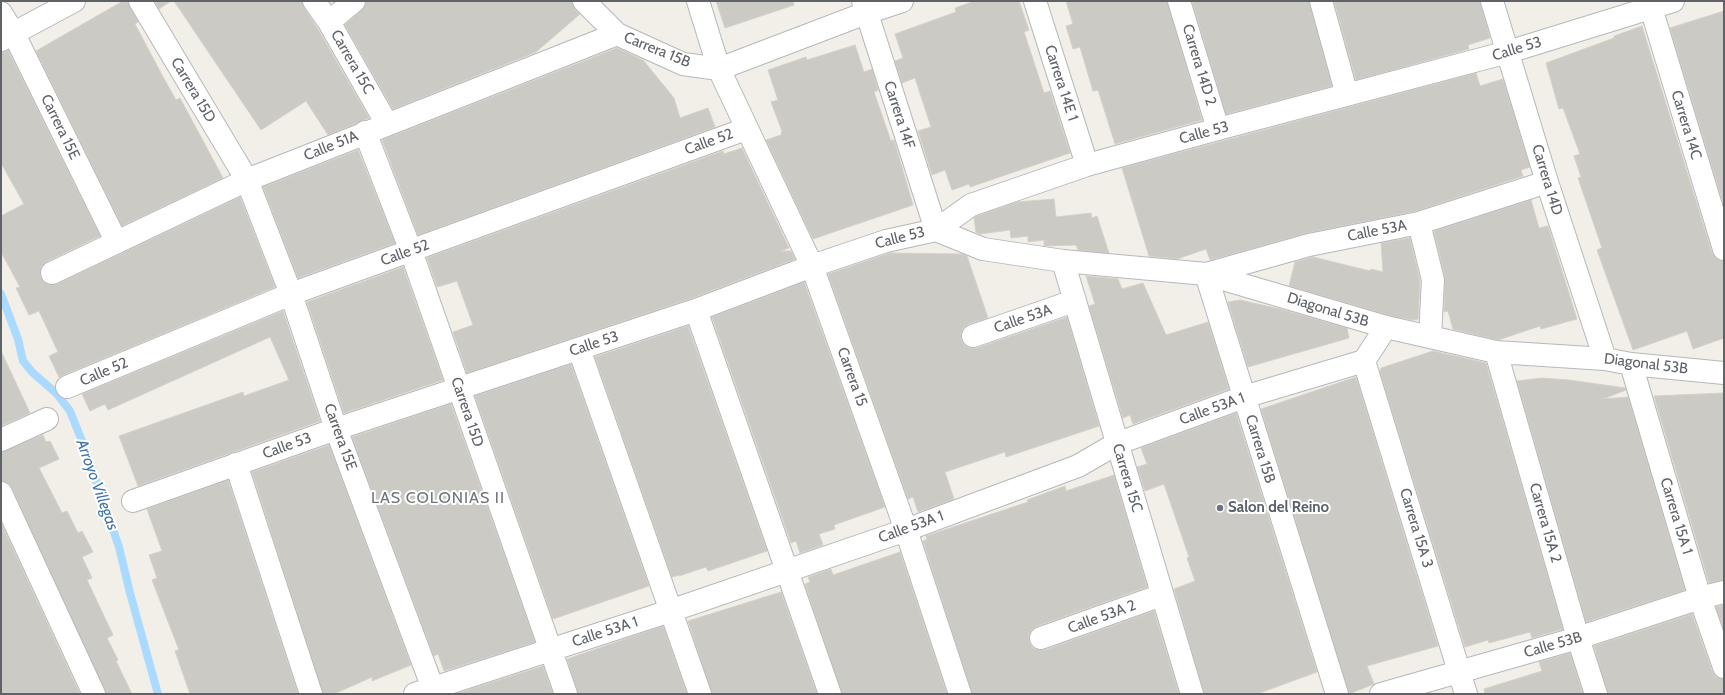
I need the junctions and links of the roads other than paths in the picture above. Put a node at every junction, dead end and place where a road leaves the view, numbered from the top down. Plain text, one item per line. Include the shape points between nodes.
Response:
1 (74, 1) edge
2 (140, 1) edge
3 (314, 1) edge
4 (354, 1) edge
5 (584, 1) edge
6 (698, 1) edge
7 (902, 1) edge
8 (1035, 1) edge
9 (1179, 1) edge
10 (1321, 1) edge
11 (1492, 1) edge
12 (1673, 1) edge
13 (1650, 4) edge
14 (864, 7) edge
15 (1, 13) edge
16 (329, 22) junction
17 (617, 34) junction
18 (7, 37) edge
19 (1508, 52) junction
20 (719, 69) junction
21 (1347, 95) junction
22 (387, 124) junction
23 (746, 129) junction
24 (1218, 129) junction
25 (365, 132) junction
26 (1087, 166) junction
27 (247, 180) junction
28 (1547, 182) junction
29 (1419, 223) junction
30 (936, 230) junction
31 (116, 241) junction
32 (1724, 249) edge
33 (411, 251) junction
34 (1063, 261) junction
35 (812, 266) junction
36 (52, 273) dead end
37 (1206, 274) junction
38 (291, 294) junction
39 (1074, 301) junction
40 (696, 310) junction
41 (1386, 328) junction
42 (973, 336) dead end
43 (1430, 337) junction
44 (579, 349) junction
45 (1496, 352) junction
46 (1605, 359) junction
47 (1364, 361) junction
48 (1631, 364) junction
49 (1724, 373) edge
50 (67, 387) dead end
51 (458, 388) junction
52 (1244, 397) junction
53 (47, 419) dead end
54 (336, 428) junction
55 (1, 440) edge
56 (1116, 444) junction
57 (236, 464) junction
58 (1, 493) edge
59 (134, 501) dead end
60 (906, 530) junction
61 (787, 571) junction
62 (1724, 592) edge
63 (1162, 595) junction
64 (1700, 598) junction
65 (670, 611) junction
66 (1041, 638) dead end
67 (1578, 638) junction
68 (550, 649) junction
69 (1724, 667) edge
70 (1460, 671) junction
71 (428, 692) edge
72 (94, 694) edge
73 (311, 694) edge
74 (566, 694) edge
75 (700, 694) edge
76 (830, 694) edge
77 (960, 694) edge
78 (1192, 694) edge
79 (1337, 694) edge
80 (1381, 694) edge
81 (1466, 694) edge
82 (1596, 694) edge

1 - 18 street
2 - 27 street, Carrera 15D
3 - 16 street, Carrera 15C
4 - 16 street
5 - 17 street, Carrera 15B
6 - 20 street, Carrera 15
7 - 14 street
8 - 26 street, Carrera 14E 1
9 - 24 street, Carrera 14D 2
10 - 21 street
11 - 19 street, Carrera 14D
12 - 13 street, Calle 53
13 - 19 street, Calle 53
13 - 32 street, Carrera 14C
14 - 20 street
14 - 30 street, Carrera 14F
15 - 18 street, Carrera 15E
16 - 22 street, Carrera 15C
17 - 20 street, Carrera 15B via 683,64
17 - 22 street, Calle 51A
18 - 31 street, Carrera 15E
19 - 21 street, Calle 53
19 - 28 street, Carrera 14D
20 - 23 street, Carrera 15
21 - 24 street, Calle 53
22 - 25 street, Calle 51A
23 - 33 street, Calle 52
23 - 35 street, Carrera 15
24 - 26 street, Calle 53
25 - 27 street, Calle 51A
25 - 33 street, Carrera 15D
26 - 30 street, Calle 53 via 971,205
27 - 31 street, Calle 51A
27 - 38 street, Carrera 15E
28 - 29 street, Calle 53A
28 - 46 street, Carrera 14D
29 - 37 street, Calle 53A via 1309,245
29 - 43 street via 1433,280
30 - 34 street, Diagonal 53B via 983,249
30 - 35 street, Calle 53 via 886,240
31 - 36 street, Calle 51A
33 - 38 street, Calle 52
33 - 51 street, Carrera 15D
34 - 37 street, Diagonal 53B
34 - 39 street, Carrera 15C
35 - 40 street, Calle 53
35 - 60 street, Carrera 15
37 - 41 street, Diagonal 53B
37 - 52 street, Carrera 15B
38 - 50 street, Calle 52
38 - 54 street, Carrera 15E
39 - 42 street, Calle 53A
39 - 56 street, Carrera 15C
40 - 44 street, Calle 53
40 - 61 street
41 - 43 street, Diagonal 53B
41 - 47 street
43 - 45 street, Diagonal 53B
44 - 51 street, Calle 53
44 - 65 street
45 - 46 street, Diagonal 53B
45 - 67 street, Carrera 15A 2
46 - 48 street, Diagonal 53B
47 - 52 street, Calle 53A 1
47 - 70 street, Carrera 15A 3
48 - 49 street, Diagonal 53B
48 - 64 street, Carrera 15A 1
51 - 54 street, Calle 53
51 - 68 street, Carrera 15D
52 - 56 street, Calle 53A 1
52 - 79 street, Carrera 15B
53 - 55 street
54 - 57 street, Calle 53
54 - 71 street, Carrera 15E
56 - 60 street, Calle 53A 1 via 1078,466
56 - 63 street, Carrera 15C
57 - 59 street, Calle 53
57 - 73 street
58 - 72 street
60 - 61 street, Calle 53A 1
60 - 77 street, Carrera 15
61 - 65 street, Calle 53A 1
61 - 76 street
62 - 64 street, Calle 53B
63 - 66 street, Calle 53A 2
63 - 78 street, Carrera 15C
64 - 67 street, Calle 53B
64 - 69 street, Carrera 15A 1
65 - 68 street, Calle 53A 1
65 - 75 street
67 - 70 street, Calle 53B
67 - 82 street, Carrera 15A 2
68 - 71 street, Calle 53A 1
68 - 74 street, Carrera 15D
70 - 80 street, Calle 53B
70 - 81 street, Carrera 15A 3

